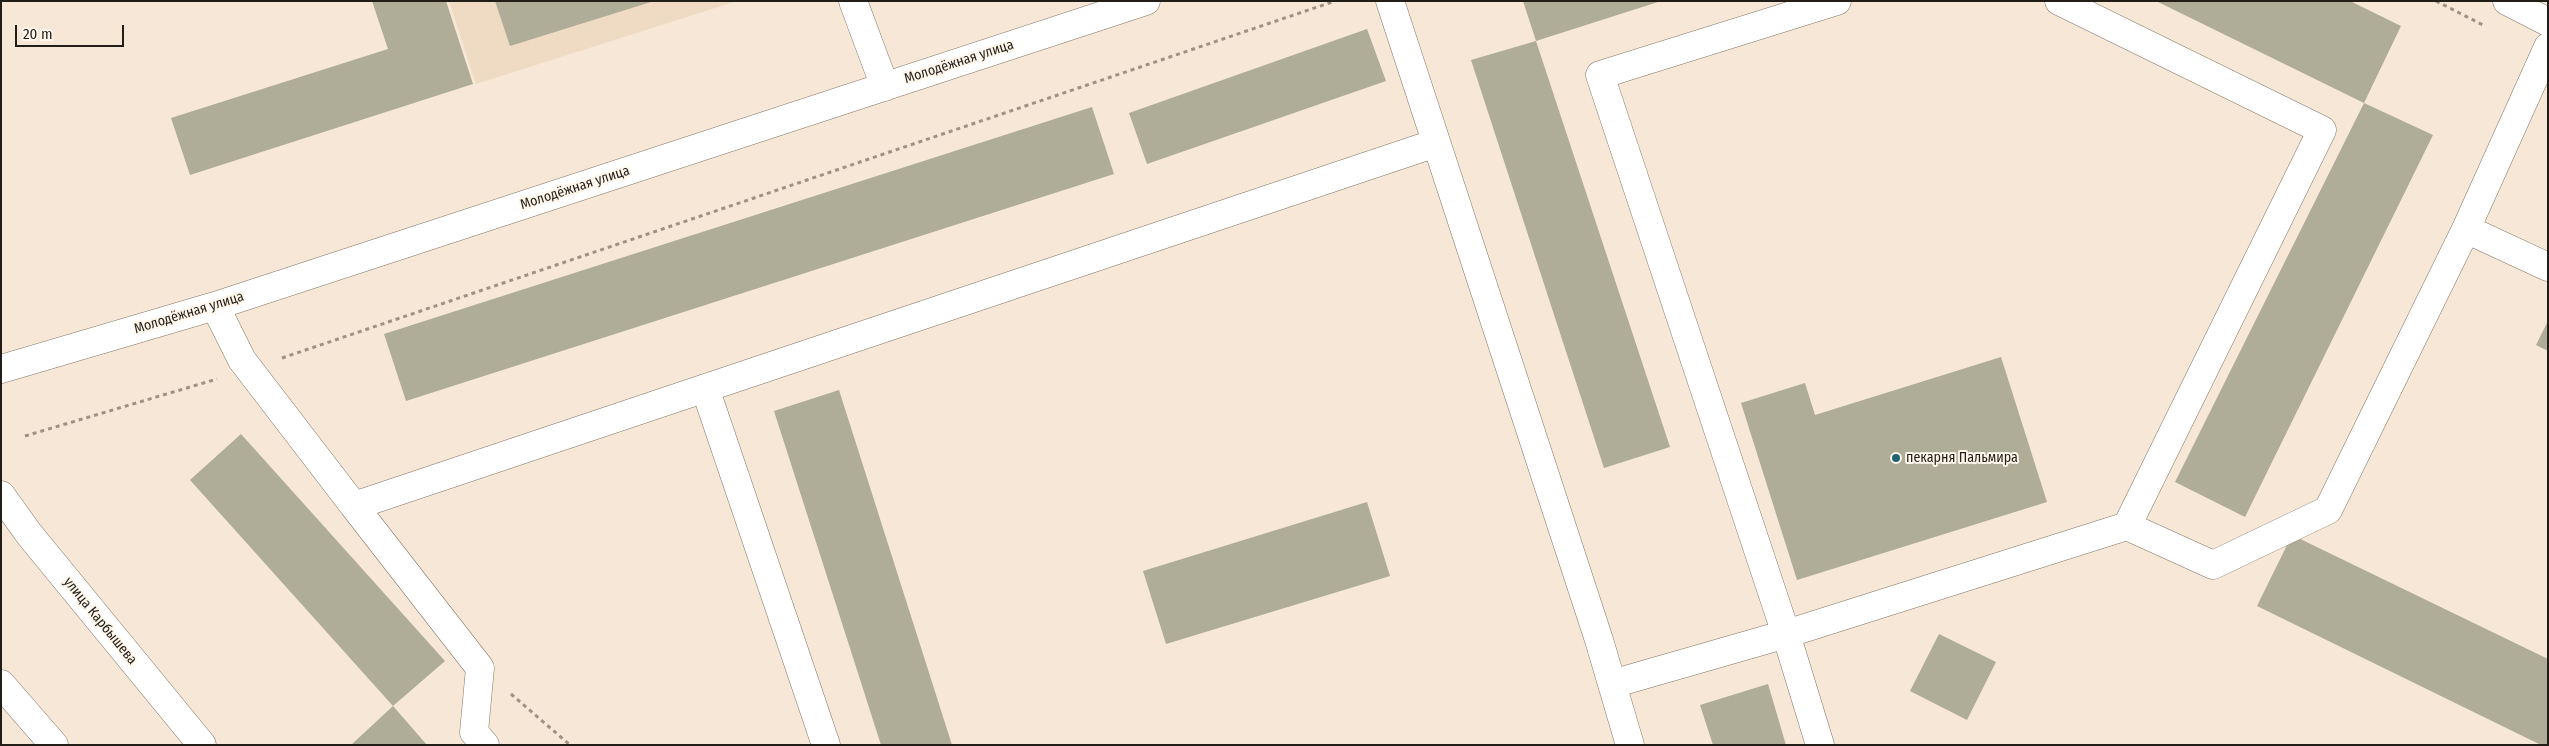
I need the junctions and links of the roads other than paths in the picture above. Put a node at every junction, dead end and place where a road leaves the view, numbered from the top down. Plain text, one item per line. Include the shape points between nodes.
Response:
1 (853, 1) edge
2 (1146, 1) edge
3 (1390, 1) edge
4 (1837, 1) edge
5 (2059, 1) edge
6 (2508, 1) edge
7 (2548, 22) edge
8 (2548, 47) edge
9 (885, 87) junction
10 (1436, 144) junction
11 (2466, 229) junction
12 (2548, 267) edge
13 (215, 306) junction
14 (1, 369) edge
15 (705, 388) junction
16 (1, 495) edge
17 (354, 506) junction
18 (2127, 526) junction
19 (1786, 634) junction
20 (1, 684) edge
21 (1612, 684) junction
22 (54, 745) edge
23 (202, 745) edge
24 (485, 745) edge
25 (826, 745) edge
26 (1630, 745) edge
27 (1820, 745) edge

1 - 9 street
2 - 9 street, Молодёжная улица
3 - 10 street
4 - 19 street via 1600,75
5 - 18 street via 2322,130
6 - 7 street
8 - 11 street
9 - 13 street, Молодёжная улица
10 - 15 street
10 - 21 street
11 - 12 street
11 - 18 street via 2328,510 2213,565
13 - 14 street, Молодёжная улица
13 - 17 street via 242,360
15 - 17 street
15 - 25 street
16 - 23 street, улица Карбышева via 29,534
17 - 24 street via 480,668 474,732
18 - 19 street
19 - 21 street
19 - 27 street
20 - 22 street
21 - 26 street

